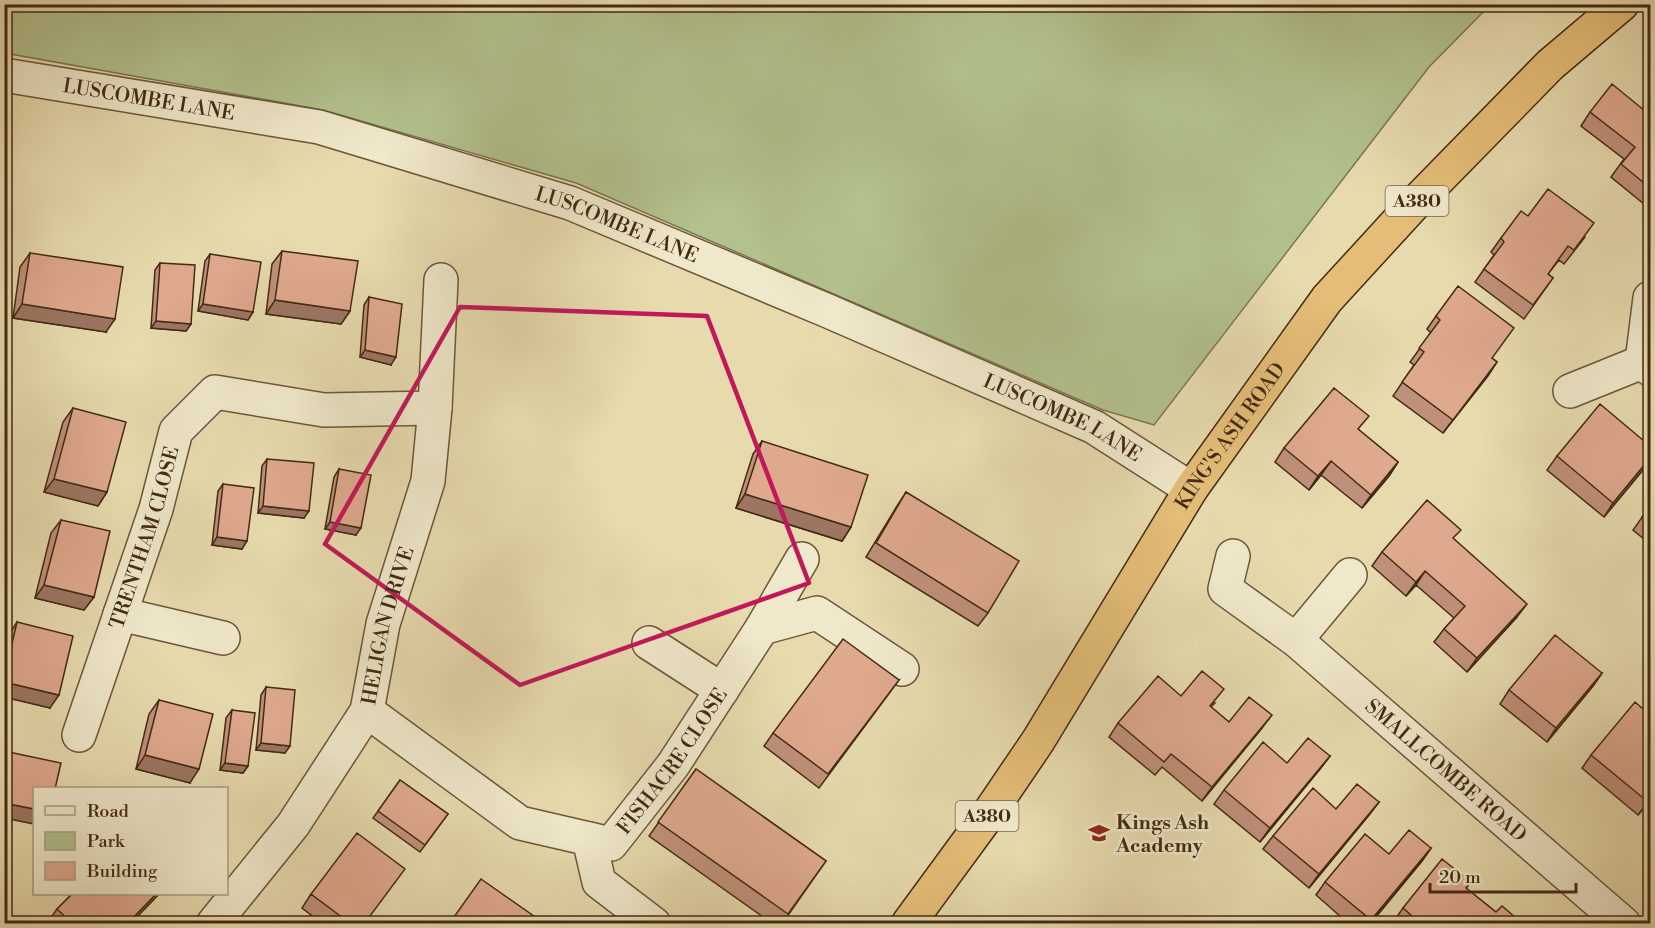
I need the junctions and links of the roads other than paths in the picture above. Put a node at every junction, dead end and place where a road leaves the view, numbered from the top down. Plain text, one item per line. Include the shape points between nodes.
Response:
1 (1622, 4) edge
2 (4, 75) edge
3 (441, 280) dead end
4 (1650, 298) edge
5 (1646, 366) edge
6 (1570, 391) dead end
7 (435, 408) junction
8 (1191, 489) junction
9 (1233, 556) dead end
10 (802, 559) dead end
11 (1350, 575) dead end
12 (120, 614) junction
13 (762, 628) junction
14 (223, 638) dead end
15 (1296, 640) junction
16 (649, 643) dead end
17 (902, 669) dead end
18 (722, 690) junction
19 (367, 711) junction
20 (79, 735) dead end
21 (590, 839) junction
22 (213, 924) edge
23 (654, 924) edge
24 (908, 924) edge
25 (1624, 924) edge

1 - 8 highway, KING'S ASH ROAD / A380 via 1550,65 1327,299
2 - 8 street, LUSCOMBE LANE via 319,127 570,203 1094,427
3 - 7 street, HELIGAN DRIVE
4 - 5 street
5 - 6 street
7 - 12 street, TRENTHAM CLOSE via 324,410 215,392 176,431 156,509
7 - 19 street, HELIGAN DRIVE via 428,481 383,624
8 - 24 highway, KING'S ASH ROAD / A380 via 1038,741
9 - 15 street, SMALLCOMBE ROAD via 1225,590
10 - 13 street, FISHACRE CLOSE
11 - 15 street
12 - 14 street
12 - 20 street, TRENTHAM CLOSE
13 - 17 street via 817,613
13 - 18 street, FISHACRE CLOSE
15 - 25 street, SMALLCOMBE ROAD
16 - 18 street
18 - 21 street, FISHACRE CLOSE via 673,765 611,844
19 - 21 street, FISHACRE CLOSE via 520,823
19 - 22 street, HELIGAN DRIVE via 292,825
21 - 23 street via 599,882

